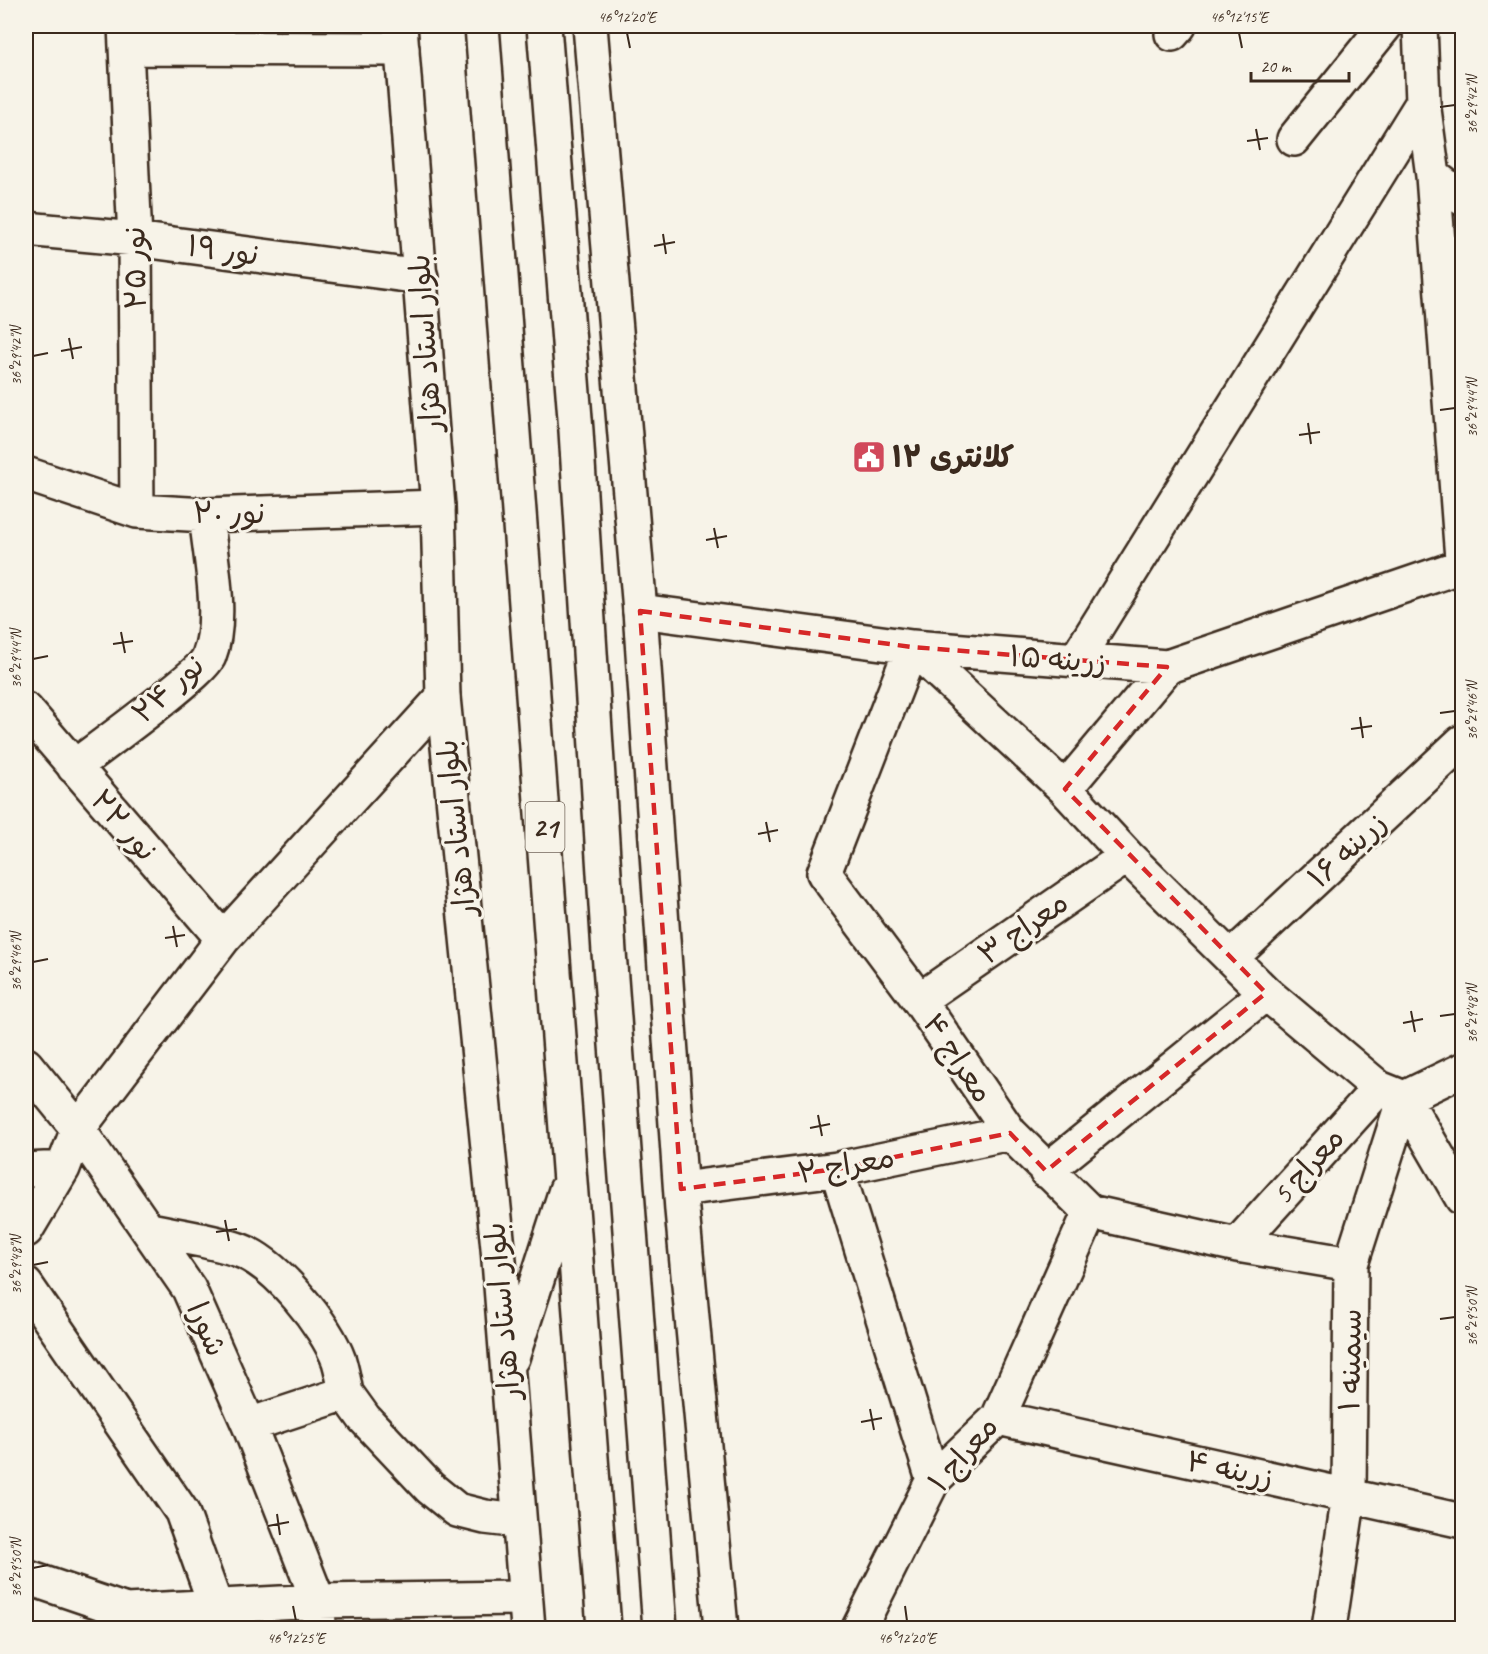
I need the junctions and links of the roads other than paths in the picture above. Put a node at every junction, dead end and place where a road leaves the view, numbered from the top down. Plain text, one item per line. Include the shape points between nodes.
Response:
1 (482, 26) edge
2 (544, 26) edge
3 (590, 26) edge
4 (1385, 26) edge
5 (1419, 26) edge
6 (126, 37) edge
7 (401, 37) edge
8 (1423, 102) junction
9 (1294, 139) dead end
10 (1433, 176) junction
11 (1462, 198) edge
12 (26, 229) edge
13 (135, 239) junction
14 (421, 277) junction
15 (26, 474) edge
16 (438, 507) junction
17 (137, 511) junction
18 (206, 515) junction
19 (1462, 559) edge
20 (1462, 566) edge
21 (640, 611) junction
22 (912, 647) junction
23 (1076, 660) junction
24 (1167, 667) junction
25 (443, 697) junction
26 (26, 710) edge
27 (1462, 742) edge
28 (74, 767) junction
29 (1065, 789) junction
30 (1127, 856) junction
31 (223, 939) junction
32 (1232, 957) junction
33 (1266, 993) junction
34 (919, 1000) junction
35 (26, 1065) edge
36 (1462, 1070) edge
37 (1391, 1093) junction
38 (78, 1129) junction
39 (1010, 1133) junction
40 (63, 1168) junction
41 (837, 1169) junction
42 (26, 1170) edge
43 (1046, 1171) junction
44 (572, 1174) junction
45 (681, 1189) junction
46 (1462, 1198) edge
47 (1089, 1212) junction
48 (26, 1230) edge
49 (149, 1230) junction
50 (1237, 1245) junction
51 (1352, 1264) junction
52 (26, 1285) edge
53 (508, 1372) junction
54 (346, 1393) junction
55 (998, 1418) junction
56 (249, 1425) junction
57 (933, 1480) junction
58 (1349, 1495) junction
59 (519, 1521) junction
60 (1462, 1521) edge
61 (26, 1577) edge
62 (216, 1607) junction
63 (526, 1613) edge
64 (318, 1615) edge
65 (127, 1620) edge
66 (604, 1629) edge
67 (660, 1629) edge
68 (721, 1629) edge
69 (860, 1629) edge
70 (1329, 1629) edge

1 - 44 street, 21
2 - 67 street, 21
3 - 21 street
4 - 9 street
5 - 8 street
6 - 7 street
6 - 13 street, نور ۲۵
7 - 14 street, بلوار استاد هژار
8 - 10 street
8 - 23 street
10 - 11 street
10 - 19 street
12 - 13 street, نور ۱۹
13 - 14 street, نور ۱۹
13 - 17 street, نور ۲۵
14 - 16 street, بلوار استاد هژار
15 - 17 street, نور ۲۰
16 - 18 street, نور ۲۰
16 - 25 street, بلوار استاد هژار
17 - 18 street, نور ۲۰
18 - 28 street, نور ۲۴ via 216,623 209,658
20 - 24 street, زرینه ۱۵
21 - 22 street, زرینه ۱۵
21 - 45 street
22 - 23 street, زرینه ۱۵
22 - 29 street
22 - 34 street, معراج ۴ via 824,873
23 - 24 street, زرینه ۱۵
24 - 29 street
25 - 31 street
25 - 53 street, بلوار استاد هژار
26 - 28 street, نور ۲۲
27 - 32 street, زرینه ۱۶
28 - 31 street, نور ۲۲
29 - 30 street
30 - 32 street
30 - 34 street, معراج ۳
31 - 38 street
32 - 33 street
33 - 37 street
33 - 43 street
34 - 39 street, معراج ۴
35 - 38 street, شورا
36 - 37 street
37 - 46 street
37 - 50 street, معراج 5
37 - 51 street, سیمینه ۱
38 - 40 street
38 - 49 street, شورا
39 - 41 street, معراج ۲
39 - 43 street, معراج ۴
40 - 42 street
40 - 48 street
41 - 45 street, معراج ۲
41 - 57 street
43 - 47 street, معراج ۴
44 - 53 street
44 - 66 street, 21
45 - 68 street
47 - 50 street
47 - 55 street, معراج ۱
49 - 54 street via 241,1251 270,1269 325,1334 338,1360
49 - 56 street, شورا via 189,1289
50 - 51 street
51 - 58 street, سیمینه ۱
52 - 62 street via 182,1512
53 - 59 street, بلوار استاد هژار
54 - 56 street
54 - 59 street via 364,1418 430,1488 457,1510
55 - 57 street, معراج ۱
55 - 58 street, زرینه ۴
56 - 64 street, شورا
57 - 69 street, معراج ۱
58 - 60 street, زرینه ۴
58 - 70 street, سیمینه ۱
59 - 63 street, بلوار استاد هژار
61 - 65 street
62 - 64 street
62 - 65 street
63 - 64 street

